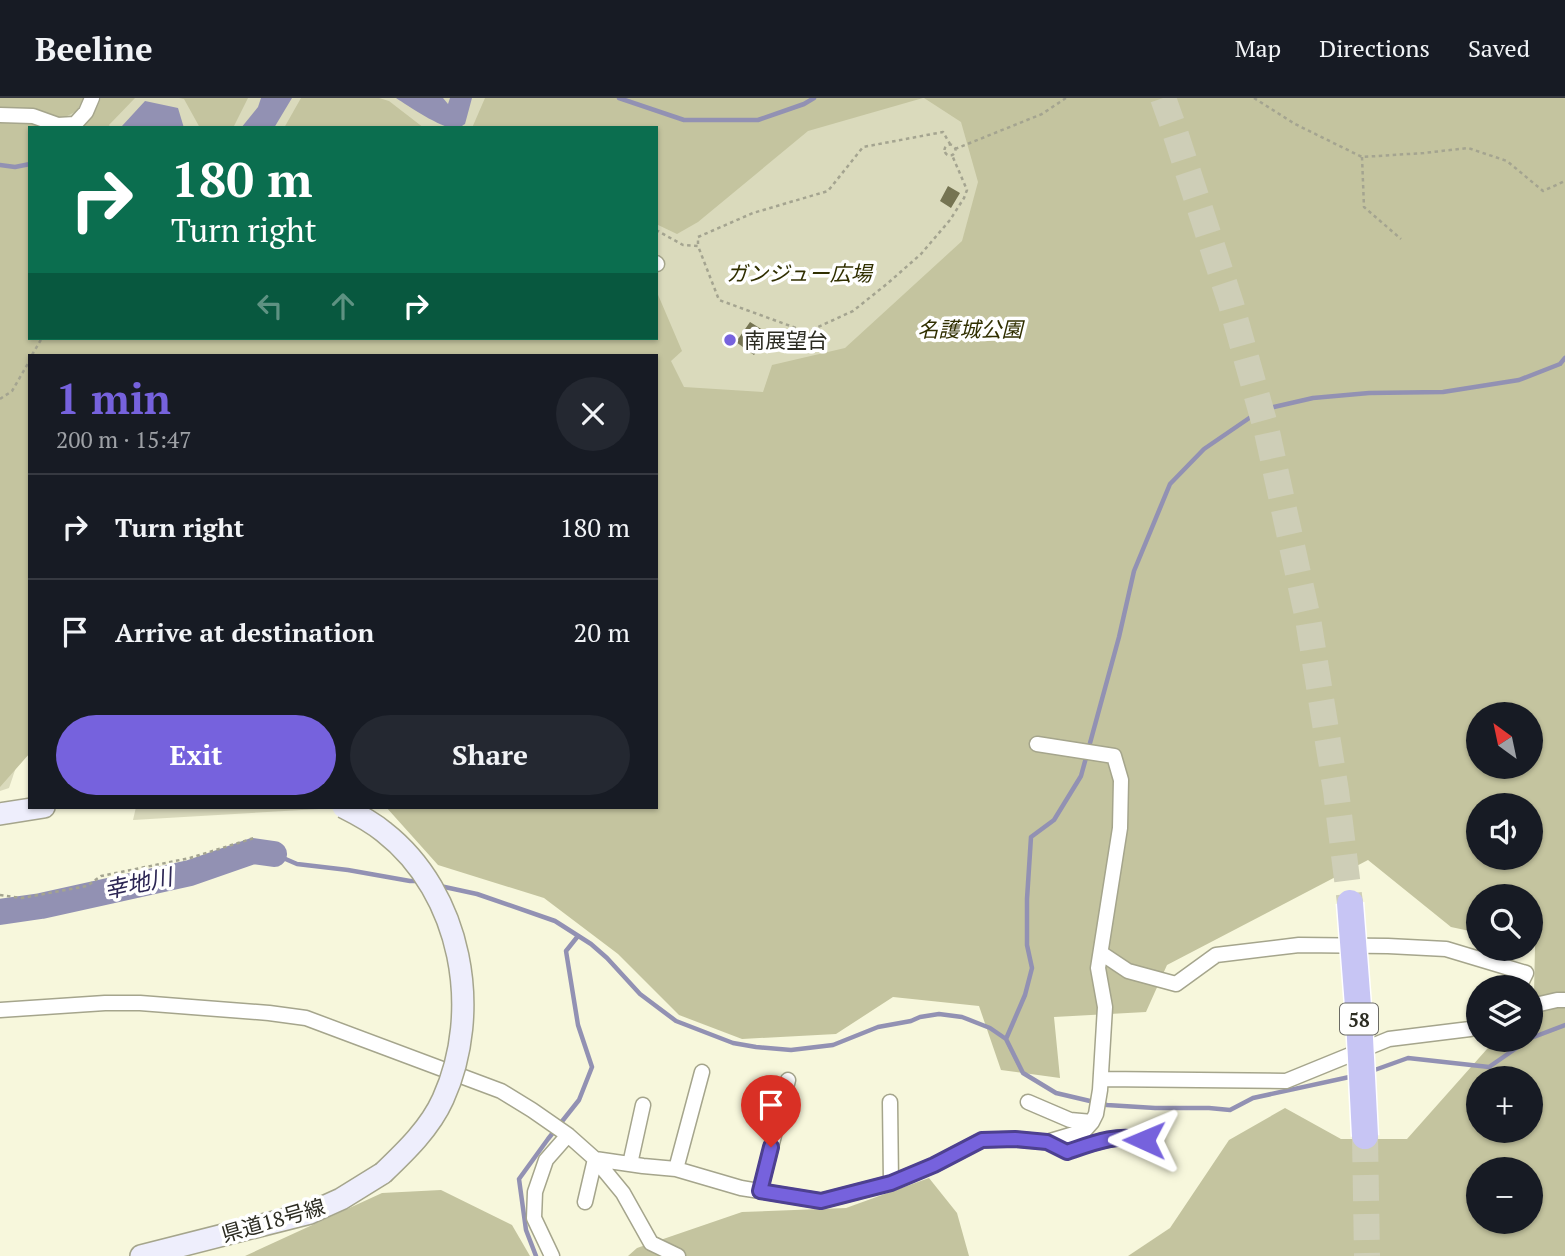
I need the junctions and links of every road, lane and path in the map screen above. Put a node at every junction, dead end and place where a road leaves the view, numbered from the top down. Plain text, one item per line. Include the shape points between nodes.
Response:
1 (92, 98) edge
2 (1066, 98) edge
3 (1254, 98) edge
4 (0, 115) edge
5 (59, 126) edge
6 (950, 145) junction
7 (955, 149) junction
8 (952, 155) junction
9 (1362, 157) junction
10 (1565, 181) edge
11 (658, 231) edge
12 (1401, 239) dead end
13 (698, 246) junction
14 (28, 363) edge
15 (0, 399) edge
16 (1037, 744) dead end
17 (31, 809) edge
18 (347, 809) edge
19 (0, 814) edge
20 (254, 838) dead end
21 (0, 895) edge
22 (1350, 903) tunnel mouth
23 (1101, 953) junction
24 (1525, 975) edge
25 (1565, 1000) edge
26 (1543, 1003) edge
27 (0, 1010) edge
28 (1466, 1030) edge
29 (702, 1072) dead end
30 (788, 1080) dead end
31 (1100, 1085) junction
32 (890, 1102) dead end
33 (1028, 1102) dead end
34 (643, 1105) dead end
35 (1094, 1118) junction
36 (567, 1134) junction
37 (1365, 1136) tunnel mouth
38 (1144, 1140) dead end
39 (1047, 1142) junction
40 (595, 1159) junction
41 (630, 1164) junction
42 (676, 1169) junction
43 (891, 1183) junction
44 (760, 1191) junction
45 (585, 1202) dead end
46 (675, 1255) edge
47 (141, 1256) edge
48 (552, 1256) edge

1 - 5 street via 75,124
2 - 7 path via 1042,114
3 - 9 path
4 - 5 street via 33,116
6 - 7 path
6 - 8 path via 944,151
6 - 13 path via 943,132 863,147 828,191 754,213 698,237
7 - 8 path
8 - 13 path via 967,190 950,220 921,254 853,311 807,332 719,300
9 - 10 path via 1468,148 1507,161 1543,191
9 - 12 path via 1364,207
11 - 13 path via 683,245
14 - 15 path via 12,391
16 - 23 street via 1114,756 1121,780 1120,828
17 - 19 main road
18 - 47 main road, 県道18号線, bridge via 385,832 418,867 454,940 461,971 463,1024 447,1088 411,1145 383,1173 341,1199 310,1213
20 - 21 path via 190,858 102,876 87,886 22,898
22 - 37 highway, 58, bridge
23 - 24 street via 1128,971 1176,984 1216,955 1298,945 1446,949
23 - 31 street via 1098,968 1105,1007
25 - 26 street
27 - 36 street via 128,1003 306,1018 502,1091
28 - 31 street via 1390,1039 1286,1081
29 - 42 street
30 - 44 street
31 - 35 street
32 - 43 street
33 - 35 street via 1070,1119
34 - 41 street
35 - 39 street via 1084,1131
36 - 40 street
36 - 48 street via 546,1160 535,1192 534,1217
38 - 39 street via 1129,1136 1067,1152
39 - 43 street via 982,1140
40 - 41 street
40 - 45 street
40 - 46 street via 623,1193 652,1243
41 - 42 street
42 - 44 street
43 - 44 street via 821,1201

